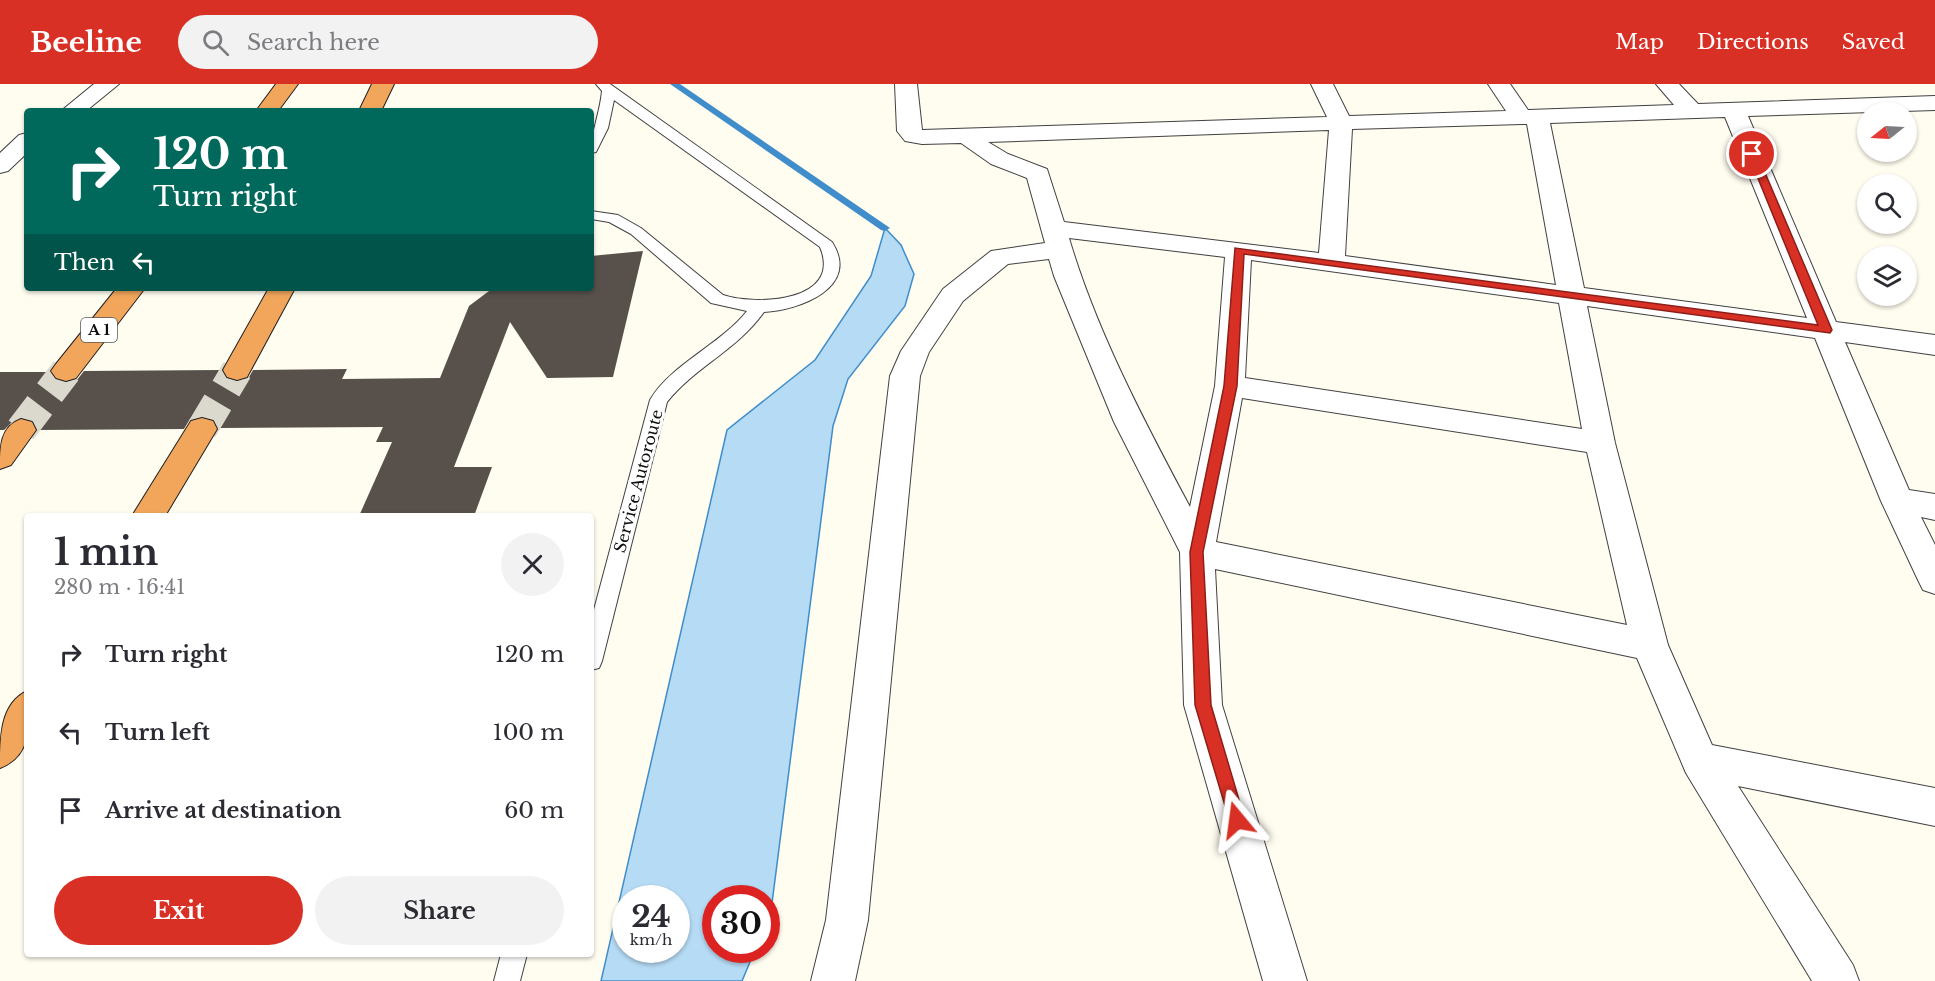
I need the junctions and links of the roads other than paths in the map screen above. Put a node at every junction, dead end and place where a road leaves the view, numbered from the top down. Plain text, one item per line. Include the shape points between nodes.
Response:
1 (108, 84) edge
2 (287, 84) edge
3 (383, 84) edge
4 (906, 84) edge
5 (1322, 84) edge
6 (1499, 84) edge
7 (1667, 84) edge
8 (1844, 84) edge
9 (606, 87) edge
10 (1865, 102) edge
11 (1857, 105) edge
12 (1917, 105) edge
13 (1934, 105) edge
14 (76, 108) edge
15 (269, 108) edge
16 (371, 108) edge
17 (1734, 110) junction
18 (1692, 111) junction
19 (1529, 116) junction
20 (1341, 122) junction
21 (1054, 132) junction
22 (966, 135) junction
23 (24, 143) edge
24 (594, 144) edge
25 (0, 166) edge
26 (1038, 174) junction
27 (594, 215) edge
28 (1058, 239) junction
29 (1238, 250) junction
30 (1331, 263) junction
31 (130, 291) edge
32 (280, 291) edge
33 (1573, 296) junction
34 (759, 307) junction
35 (1826, 330) junction
36 (1935, 345) edge
37 (237, 370) tunnel mouth
38 (66, 371) tunnel mouth
39 (1230, 386) junction
40 (202, 429) tunnel mouth
41 (21, 430) tunnel mouth
42 (1600, 443) junction
43 (0, 457) edge
44 (1897, 501) junction
45 (1935, 507) edge
46 (150, 513) edge
47 (1197, 552) junction
48 (1935, 580) edge
49 (1650, 645) junction
50 (594, 649) edge
51 (24, 713) edge
52 (0, 750) edge
53 (1700, 759) junction
54 (1935, 807) edge
55 (513, 957) edge
56 (507, 981) edge
57 (832, 981) edge
58 (1285, 981) edge
59 (1837, 981) edge

1 - 14 street
2 - 15 highway
3 - 16 highway
4 - 22 street via 909,131 913,136
5 - 20 street
6 - 19 street
7 - 18 street
8 - 10 street
9 - 24 lane via 608,110
9 - 34 lane via 827,245 832,272 817,290 791,302
11 - 17 street
12 - 13 street
17 - 18 street
17 - 35 street
18 - 19 street
19 - 20 street
19 - 33 street
20 - 21 street
20 - 30 street
21 - 22 street
21 - 26 street
22 - 26 street via 993,157
23 - 25 street
26 - 28 street
27 - 34 lane via 613,218 636,231 717,299 742,307
28 - 29 street
28 - 47 street via 1067,276 1129,422
28 - 57 street via 1000,257 953,295 915,351 905,376 847,920
29 - 30 street
29 - 39 street
30 - 33 street
31 - 38 highway, A 1
32 - 37 highway
33 - 35 street
33 - 42 street
34 - 50 lane, Service Autoroute via 734,338 684,372 659,400
35 - 36 street
35 - 44 street
39 - 42 street
39 - 47 street
40 - 46 highway
41 - 43 highway
42 - 49 street
44 - 45 street
44 - 48 street
47 - 49 street
47 - 58 street via 1203,705
49 - 53 street
51 - 52 highway
53 - 54 street
53 - 59 street
55 - 56 lane

